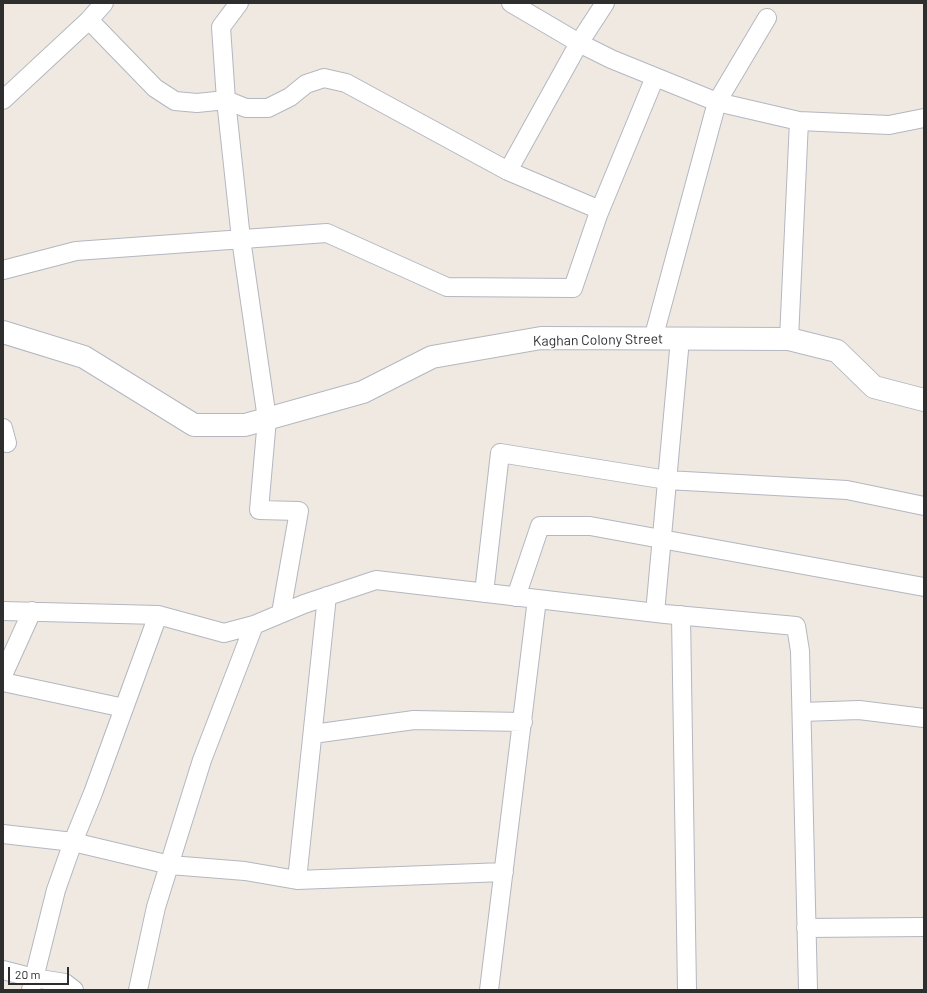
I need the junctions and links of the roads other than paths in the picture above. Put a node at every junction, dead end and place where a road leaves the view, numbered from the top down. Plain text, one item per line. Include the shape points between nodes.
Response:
1 (104, 3) edge
2 (239, 3) edge
3 (511, 3) edge
4 (605, 3) edge
5 (767, 18) dead end
6 (89, 20) junction
7 (580, 43) junction
8 (655, 77) junction
9 (3, 100) edge
10 (226, 100) junction
11 (717, 102) junction
12 (924, 118) edge
13 (799, 121) junction
14 (508, 172) junction
15 (600, 210) junction
16 (241, 239) junction
17 (3, 270) edge
18 (3, 332) edge
19 (653, 339) junction
20 (680, 339) junction
21 (789, 339) junction
22 (924, 400) edge
23 (267, 419) junction
24 (667, 480) junction
25 (924, 506) edge
26 (662, 539) junction
27 (924, 587) edge
28 (484, 593) junction
29 (327, 596) junction
30 (516, 596) junction
31 (537, 599) junction
32 (3, 611) edge
33 (32, 611) junction
34 (655, 613) junction
35 (281, 614) junction
36 (158, 615) junction
37 (681, 615) junction
38 (254, 625) junction
39 (3, 675) edge
40 (3, 682) edge
41 (124, 708) junction
42 (802, 712) junction
43 (924, 718) edge
44 (523, 722) junction
45 (313, 734) junction
46 (3, 834) edge
47 (72, 842) junction
48 (170, 865) junction
49 (504, 872) junction
50 (298, 880) junction
51 (924, 927) edge
52 (806, 928) junction
53 (3, 970) edge
54 (33, 984) edge
55 (74, 990) edge
56 (138, 990) edge
57 (489, 990) edge
58 (687, 990) edge
59 (808, 990) edge

1 - 6 street
2 - 10 street via 222,27
3 - 7 street
4 - 7 street
5 - 11 street
6 - 9 street
6 - 10 street via 155,88 175,101 197,103
7 - 8 street
7 - 14 street
8 - 11 street
8 - 15 street
10 - 14 street via 246,108 268,108 290,97 306,84 324,78 346,83
10 - 16 street
11 - 13 street
11 - 19 street
12 - 13 street via 889,126
13 - 21 street
14 - 15 street
15 - 16 street via 573,288 447,287 327,233
16 - 17 street via 76,251
16 - 23 street
18 - 23 street, Kaghan Colony Street via 84,358 194,425 245,425
19 - 20 street, Kaghan Colony Street
19 - 23 street, Kaghan Colony Street via 541,338 432,357 362,392
20 - 21 street, Kaghan Colony Street
20 - 24 street
21 - 22 street, Kaghan Colony Street via 837,351 874,387
23 - 35 street via 259,510 299,511
24 - 25 street via 847,490
24 - 26 street
24 - 28 street via 500,453
26 - 27 street
26 - 30 street via 590,526 540,526
26 - 34 street
28 - 29 street via 376,580
28 - 30 street
29 - 35 street
29 - 45 street
30 - 31 street
31 - 34 street
31 - 44 street
32 - 33 street
33 - 36 street
33 - 39 street
34 - 37 street
35 - 38 street
36 - 38 street via 224,633
36 - 41 street
37 - 42 street via 796,626 800,652
37 - 58 street
38 - 48 street via 202,760
40 - 41 street
41 - 47 street
42 - 43 street via 859,710
42 - 52 street
44 - 45 street via 414,720
44 - 49 street
45 - 50 street
46 - 47 street
47 - 48 street
47 - 54 street via 56,890
48 - 50 street via 245,871
48 - 56 street via 156,907
49 - 50 street
49 - 57 street
51 - 52 street
52 - 59 street
53 - 54 street
54 - 55 street via 65,983

